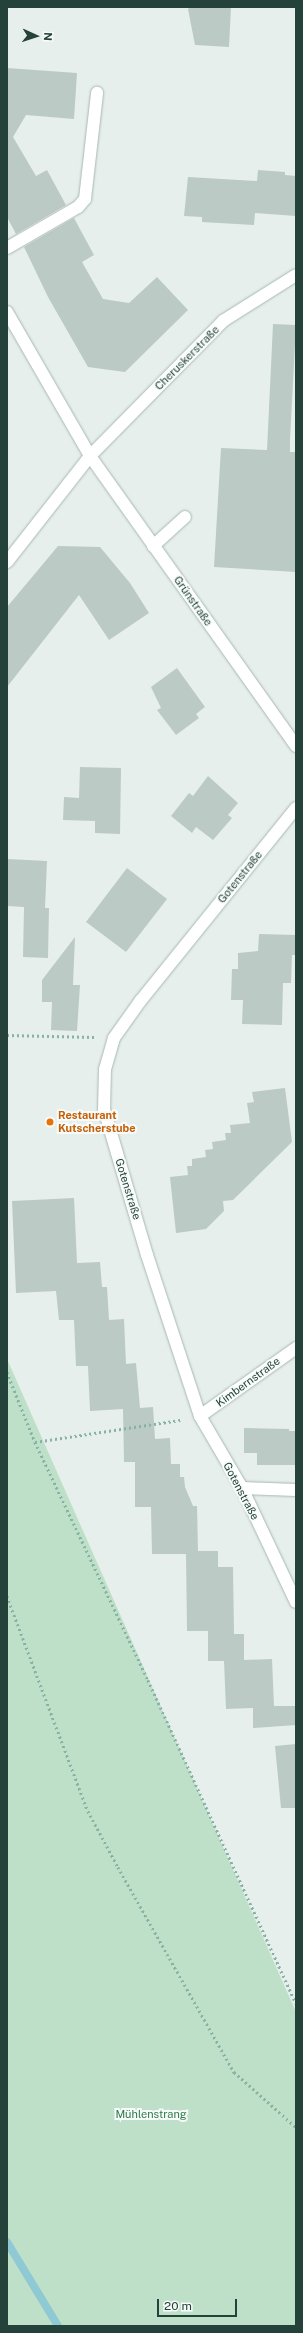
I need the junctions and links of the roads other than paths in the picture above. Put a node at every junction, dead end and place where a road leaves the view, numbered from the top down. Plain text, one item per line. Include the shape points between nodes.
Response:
1 (97, 93) dead end
2 (7, 248) edge
3 (296, 275) edge
4 (7, 312) edge
5 (90, 456) junction
6 (185, 517) dead end
7 (153, 546) junction
8 (7, 562) edge
9 (296, 746) edge
10 (296, 808) edge
11 (296, 1348) edge
12 (200, 1416) junction
13 (242, 1488) junction
14 (296, 1490) edge
15 (296, 1602) edge

1 - 2 street via 85,199 78,207
3 - 5 street, Cheruskerstraße via 223,322
4 - 5 street, Grünstraße
5 - 7 street, Grünstraße
5 - 8 street
6 - 7 street
7 - 9 street, Grünstraße
10 - 12 street, Gotenstraße via 141,1000 114,1038 105,1069 104,1109 147,1255
11 - 12 street, Kimbernstraße
12 - 13 street, Gotenstraße
13 - 14 street
13 - 15 street, Gotenstraße

